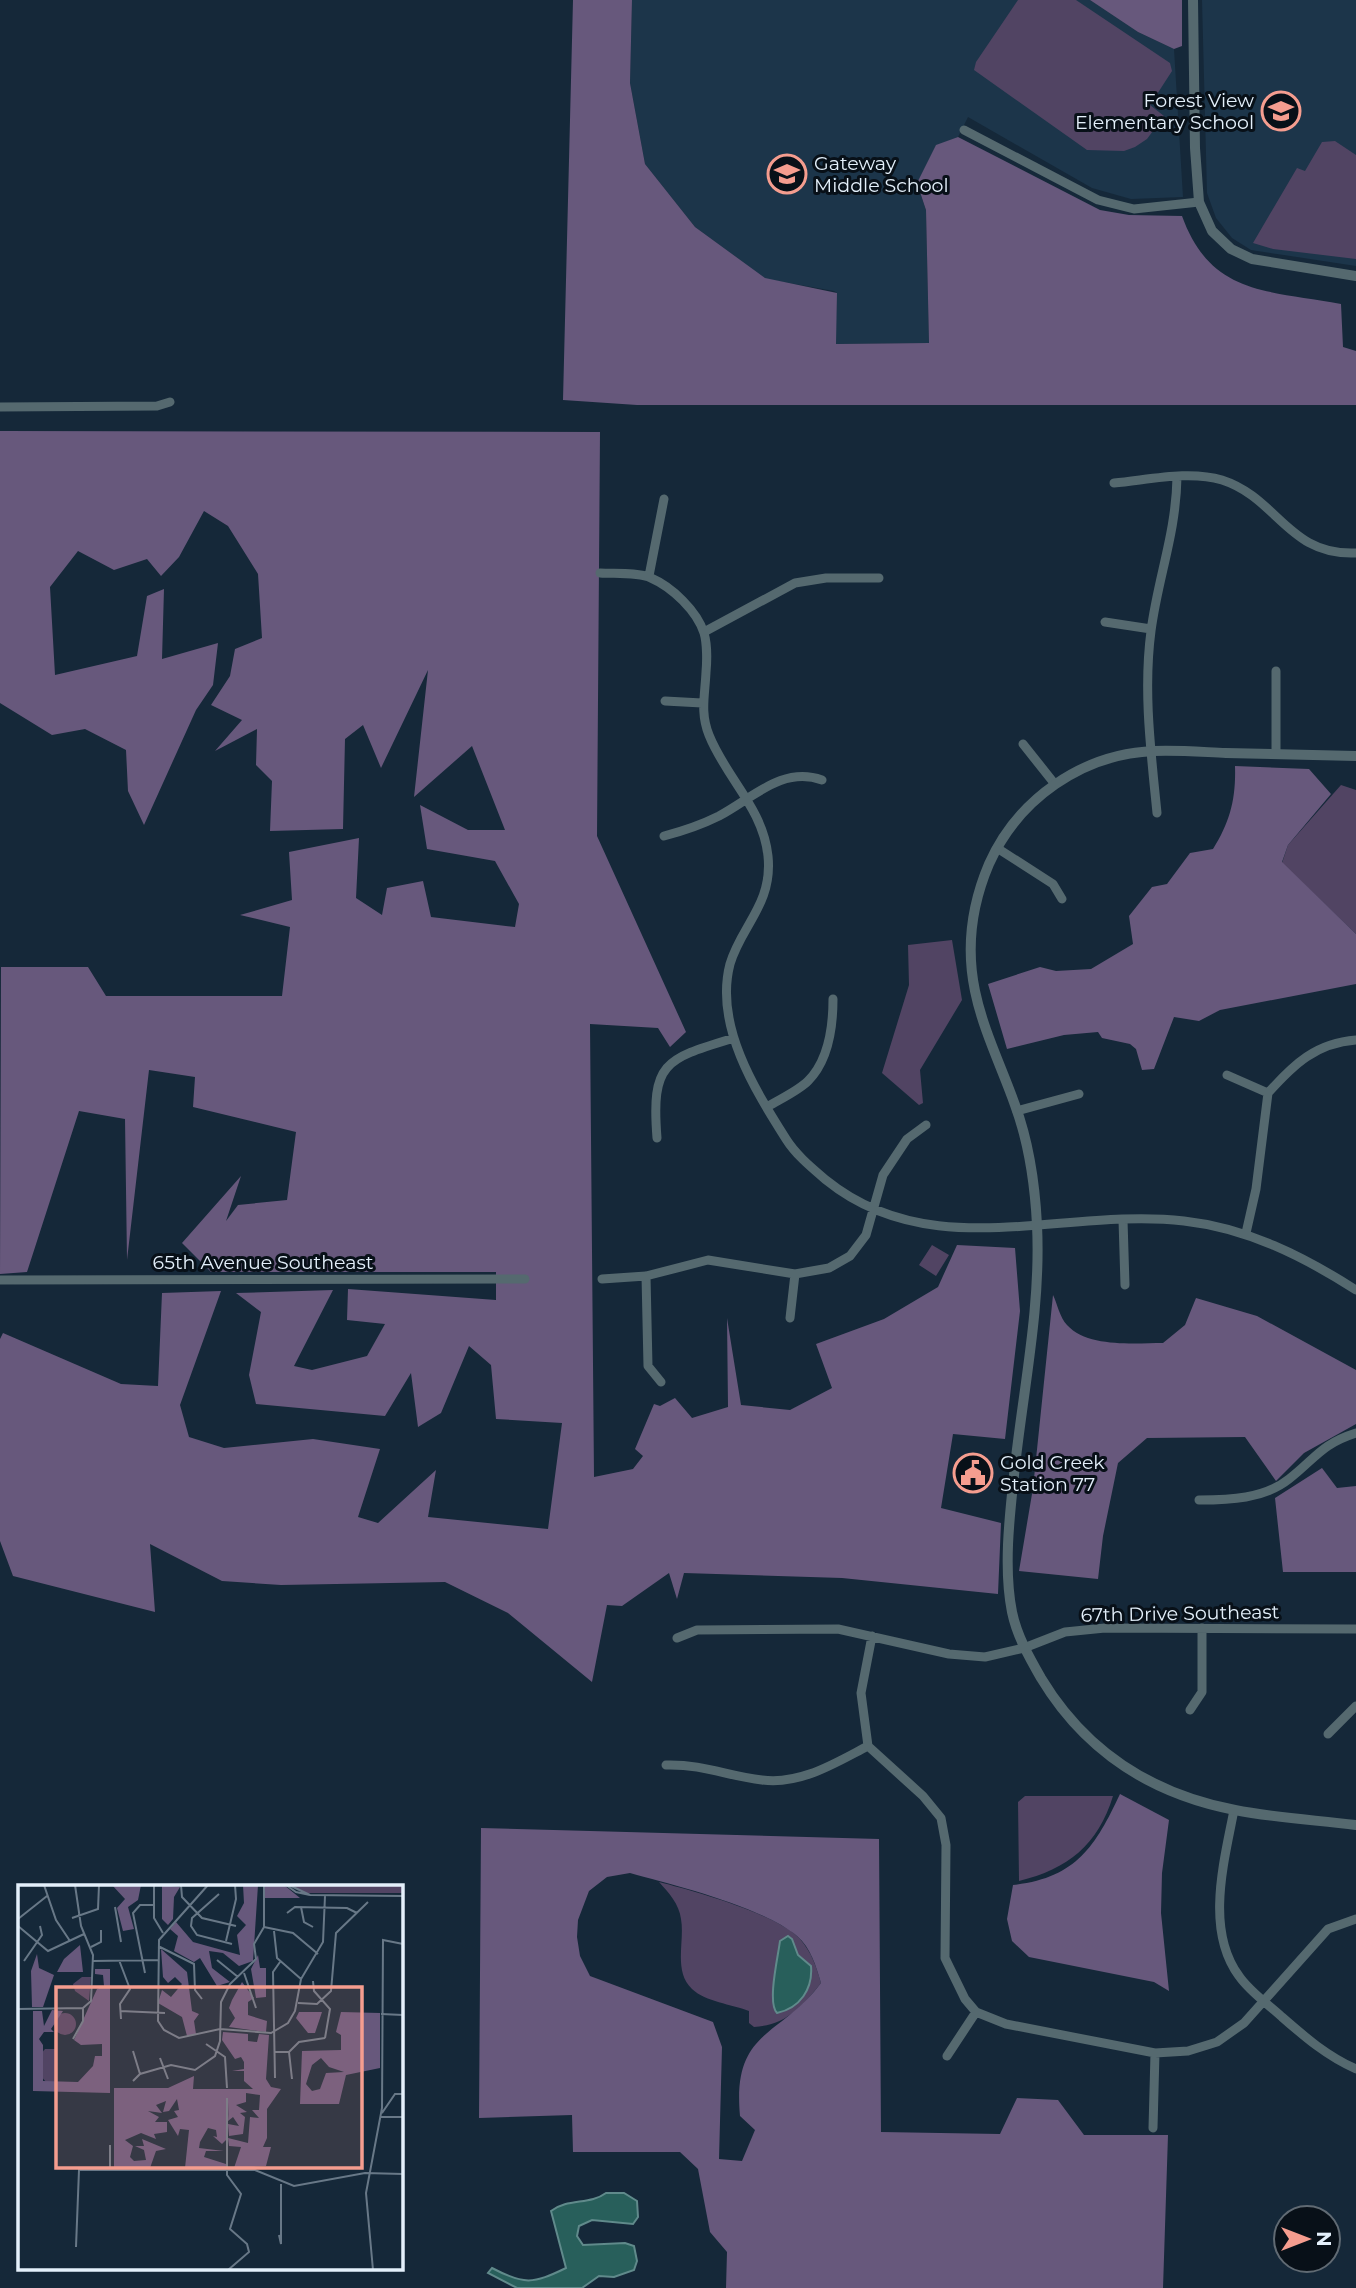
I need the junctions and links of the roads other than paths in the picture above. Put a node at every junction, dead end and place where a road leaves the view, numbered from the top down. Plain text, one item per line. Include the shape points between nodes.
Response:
1 (1193, 0) edge
2 (964, 130) dead end
3 (1199, 201) junction
4 (1356, 276) edge
5 (170, 402) dead end
6 (0, 407) edge
7 (1177, 477) junction
8 (1114, 483) dead end
9 (664, 499) dead end
10 (1356, 553) edge
11 (600, 573) dead end
12 (649, 576) junction
13 (879, 578) dead end
14 (1105, 622) dead end
15 (1151, 629) junction
16 (704, 632) junction
17 (1276, 671) dead end
18 (665, 701) dead end
19 (702, 703) junction
20 (1023, 744) dead end
21 (1151, 751) junction
22 (1276, 754) junction
23 (1356, 756) edge
24 (822, 780) dead end
25 (1054, 783) junction
26 (747, 796) junction
27 (1157, 813) dead end
28 (664, 836) dead end
29 (997, 848) junction
30 (1062, 899) dead end
31 (833, 999) dead end
32 (734, 1038) junction
33 (1356, 1040) edge
34 (1227, 1074) dead end
35 (1268, 1093) junction
36 (1079, 1094) dead end
37 (767, 1107) junction
38 (1017, 1111) junction
39 (926, 1125) dead end
40 (657, 1138) dead end
41 (873, 1210) junction
42 (1123, 1220) junction
43 (1037, 1227) junction
44 (1246, 1233) junction
45 (795, 1274) junction
46 (646, 1276) junction
47 (525, 1279) dead end
48 (602, 1279) dead end
49 (0, 1280) edge
50 (1125, 1284) dead end
51 (1356, 1290) edge
52 (790, 1318) dead end
53 (661, 1382) dead end
54 (1356, 1433) edge
55 (1199, 1500) dead end
56 (1202, 1628) junction
57 (1356, 1629) edge
58 (872, 1636) junction
59 (677, 1638) dead end
60 (1024, 1648) junction
61 (1356, 1706) edge
62 (1190, 1710) dead end
63 (1328, 1734) dead end
64 (867, 1746) junction
65 (667, 1765) dead end
66 (1234, 1810) junction
67 (1356, 1825) edge
68 (1356, 1919) edge
69 (1265, 2002) junction
70 (976, 2012) junction
71 (1155, 2053) junction
72 (947, 2056) dead end
73 (1356, 2069) edge
74 (1153, 2128) dead end

1 - 3 street
2 - 3 street via 1098,200 1134,209
3 - 4 street via 1212,231 1241,254
5 - 6 street via 157,406
7 - 8 street
7 - 10 street via 1224,481 1247,492 1303,540 1339,554
7 - 15 street via 1177,515
9 - 12 street
11 - 12 street
12 - 16 street via 687,606
13 - 16 street via 794,583
14 - 15 street
15 - 21 street via 1146,692
16 - 19 street
17 - 22 street
18 - 19 street
19 - 26 street via 717,753
20 - 25 street
21 - 22 street
21 - 25 street via 1100,761
21 - 27 street
22 - 23 street
24 - 26 street via 805,774
25 - 29 street via 1029,805
26 - 28 street via 691,829
26 - 32 street via 768,857 765,894 731,963 727,994
29 - 30 street via 1053,884
29 - 38 street via 972,918 971,965 982,1016
31 - 37 street via 833,1023 824,1056 808,1080
32 - 37 street
32 - 40 street via 674,1059 660,1074 654,1101
33 - 35 street via 1312,1051
34 - 35 street
35 - 44 street
36 - 38 street
37 - 41 street via 788,1143 810,1166 838,1190
38 - 43 street via 1032,1175
39 - 41 street via 907,1139 883,1175
41 - 43 street via 948,1229
41 - 45 street via 866,1235 850,1256 829,1268
42 - 43 street
42 - 44 street via 1183,1221
42 - 50 street
43 - 60 street via 1036,1315 1014,1472 1009,1562 1012,1611
44 - 51 street via 1322,1268
45 - 46 street via 708,1260
45 - 52 street
46 - 48 street
46 - 53 street via 648,1366
47 - 49 street, 65th Avenue Southeast
54 - 55 street via 1313,1455 1288,1480 1261,1494
56 - 57 street, 67th Drive Southeast
56 - 60 street, 67th Drive Southeast via 1065,1632
56 - 62 street via 1202,1692
58 - 59 street, 67th Drive Southeast via 838,1629 697,1630
58 - 60 street, 67th Drive Southeast via 967,1657
58 - 64 street via 861,1693
60 - 66 street via 1054,1699 1083,1735 1124,1768 1175,1792
61 - 63 street
64 - 65 street via 799,1778 763,1780 695,1764
64 - 70 street via 941,1818 946,1845 945,1958
66 - 67 street
66 - 69 street via 1220,1924 1225,1951 1240,1977
68 - 69 street via 1328,1929
69 - 71 street via 1217,2042 1188,2051
69 - 73 street via 1328,2056
70 - 71 street via 1006,2024
70 - 72 street
71 - 74 street

